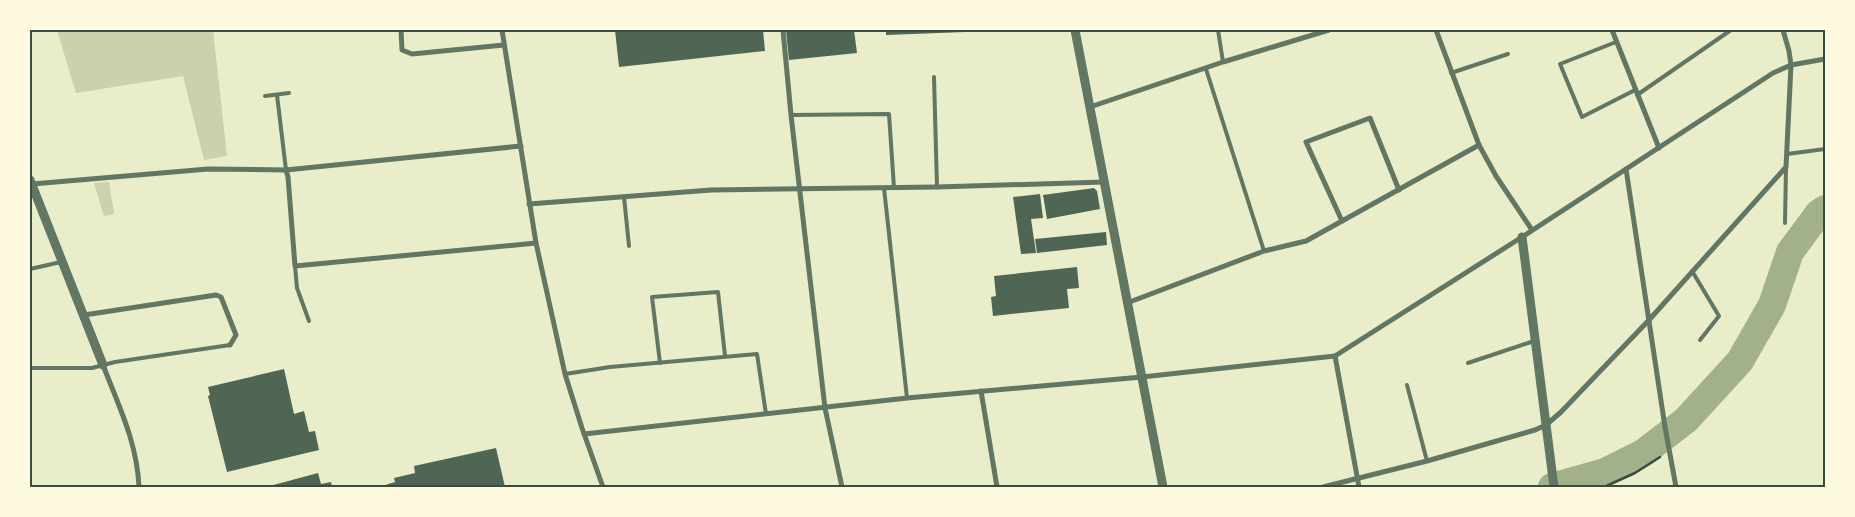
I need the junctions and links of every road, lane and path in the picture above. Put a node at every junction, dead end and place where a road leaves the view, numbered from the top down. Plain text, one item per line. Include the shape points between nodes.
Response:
1 (401, 30) edge
2 (502, 30) edge
3 (783, 30) edge
4 (1075, 30) edge
5 (1218, 30) edge
6 (1328, 30) edge
7 (1436, 30) edge
8 (1612, 30) edge
9 (1731, 30) edge
10 (1782, 30) edge
11 (1616, 42) junction
12 (504, 45) junction
13 (1508, 54) dead end
14 (1825, 59) edge
15 (1223, 62) junction
16 (1790, 65) junction
17 (1206, 69) junction
18 (1451, 73) junction
19 (934, 77) dead end
20 (290, 93) dead end
21 (1636, 93) junction
22 (277, 95) junction
23 (265, 96) dead end
24 (1090, 107) junction
25 (791, 116) junction
26 (521, 146) junction
27 (1479, 146) junction
28 (1659, 148) junction
29 (1825, 148) edge
30 (1787, 154) junction
31 (1786, 167) junction
32 (1626, 169) junction
33 (286, 170) junction
34 (31, 182) edge
35 (1104, 182) junction
36 (937, 187) junction
37 (884, 188) junction
38 (894, 188) junction
39 (799, 190) junction
40 (1399, 190) junction
41 (624, 197) junction
42 (529, 204) junction
43 (1342, 221) junction
44 (1785, 223) dead end
45 (1532, 230) junction
46 (1522, 237) junction
47 (536, 243) junction
48 (629, 246) dead end
49 (1264, 251) junction
50 (64, 262) junction
51 (295, 266) junction
52 (30, 269) edge
53 (1692, 271) junction
54 (1127, 303) junction
55 (84, 316) junction
56 (1649, 320) junction
57 (309, 321) dead end
58 (1535, 340) junction
59 (1700, 340) dead end
60 (230, 345) joint
61 (725, 356) junction
62 (1335, 356) junction
63 (660, 363) junction
64 (1468, 363) dead end
65 (103, 365) junction
66 (30, 368) edge
67 (565, 374) junction
68 (1142, 377) junction
69 (1407, 385) dead end
70 (981, 391) junction
71 (907, 398) junction
72 (824, 408) junction
73 (766, 414) junction
74 (1546, 425) junction
75 (584, 434) junction
76 (1670, 449) junction
77 (1427, 461) junction
78 (1358, 479) junction
79 (139, 487) edge
80 (603, 487) edge
81 (842, 487) edge
82 (997, 487) edge
83 (1163, 487) edge
84 (1322, 487) edge
85 (1359, 487) edge
86 (1554, 487) edge
87 (1604, 487) edge
88 (1676, 487) edge

1 - 12 street via 402,50 412,54
2 - 12 street
3 - 25 street
4 - 24 street
5 - 15 lane
6 - 15 street
7 - 18 street
8 - 11 street
9 - 21 lane
10 - 16 street via 1790,51
11 - 21 street
11 - 21 lane via 1560,64 1582,118
12 - 26 street
13 - 18 lane
14 - 16 street
15 - 17 street
16 - 28 street
16 - 30 street
17 - 24 street
17 - 49 lane
18 - 27 street
19 - 36 lane
20 - 22 lane
21 - 28 street
22 - 23 lane
22 - 33 lane
24 - 35 street
25 - 38 lane via 889,114
25 - 39 street
26 - 33 street
26 - 42 street
27 - 40 street
27 - 45 street
28 - 32 street
29 - 30 lane
30 - 31 street
31 - 44 lane
31 - 53 street
32 - 45 street
32 - 56 street
33 - 34 street via 208,169
33 - 51 street
34 - 50 street
35 - 36 street
35 - 54 street
36 - 38 street
37 - 38 street
37 - 39 street
37 - 71 lane
39 - 41 street via 711,190
39 - 72 street
40 - 43 street
40 - 43 street via 1370,118 1306,142
41 - 42 street
41 - 48 lane
42 - 47 street
43 - 49 street via 1306,241
45 - 46 street
46 - 58 street
46 - 62 street
47 - 51 street
47 - 67 street
49 - 54 street
50 - 52 lane
50 - 55 street
51 - 57 lane via 297,288
53 - 56 street
53 - 59 lane via 1720,316
54 - 68 street
55 - 60 street via 216,295 221,297 236,334
55 - 65 street
56 - 74 street
56 - 76 street
58 - 64 lane
58 - 74 street
60 - 65 lane
61 - 63 lane
61 - 63 lane via 718,292 652,297
61 - 73 lane via 757,354
62 - 68 street
62 - 78 street
63 - 67 lane
65 - 66 lane via 92,368
65 - 79 street via 132,439
67 - 75 street
68 - 70 street
68 - 83 street
69 - 77 lane
70 - 71 street
70 - 82 street
71 - 72 street
72 - 73 street
72 - 81 street
73 - 75 street
74 - 77 street
74 - 86 street
75 - 80 street
76 - 87 path via 1635,473
76 - 88 street
77 - 78 street
78 - 84 street
78 - 85 street

